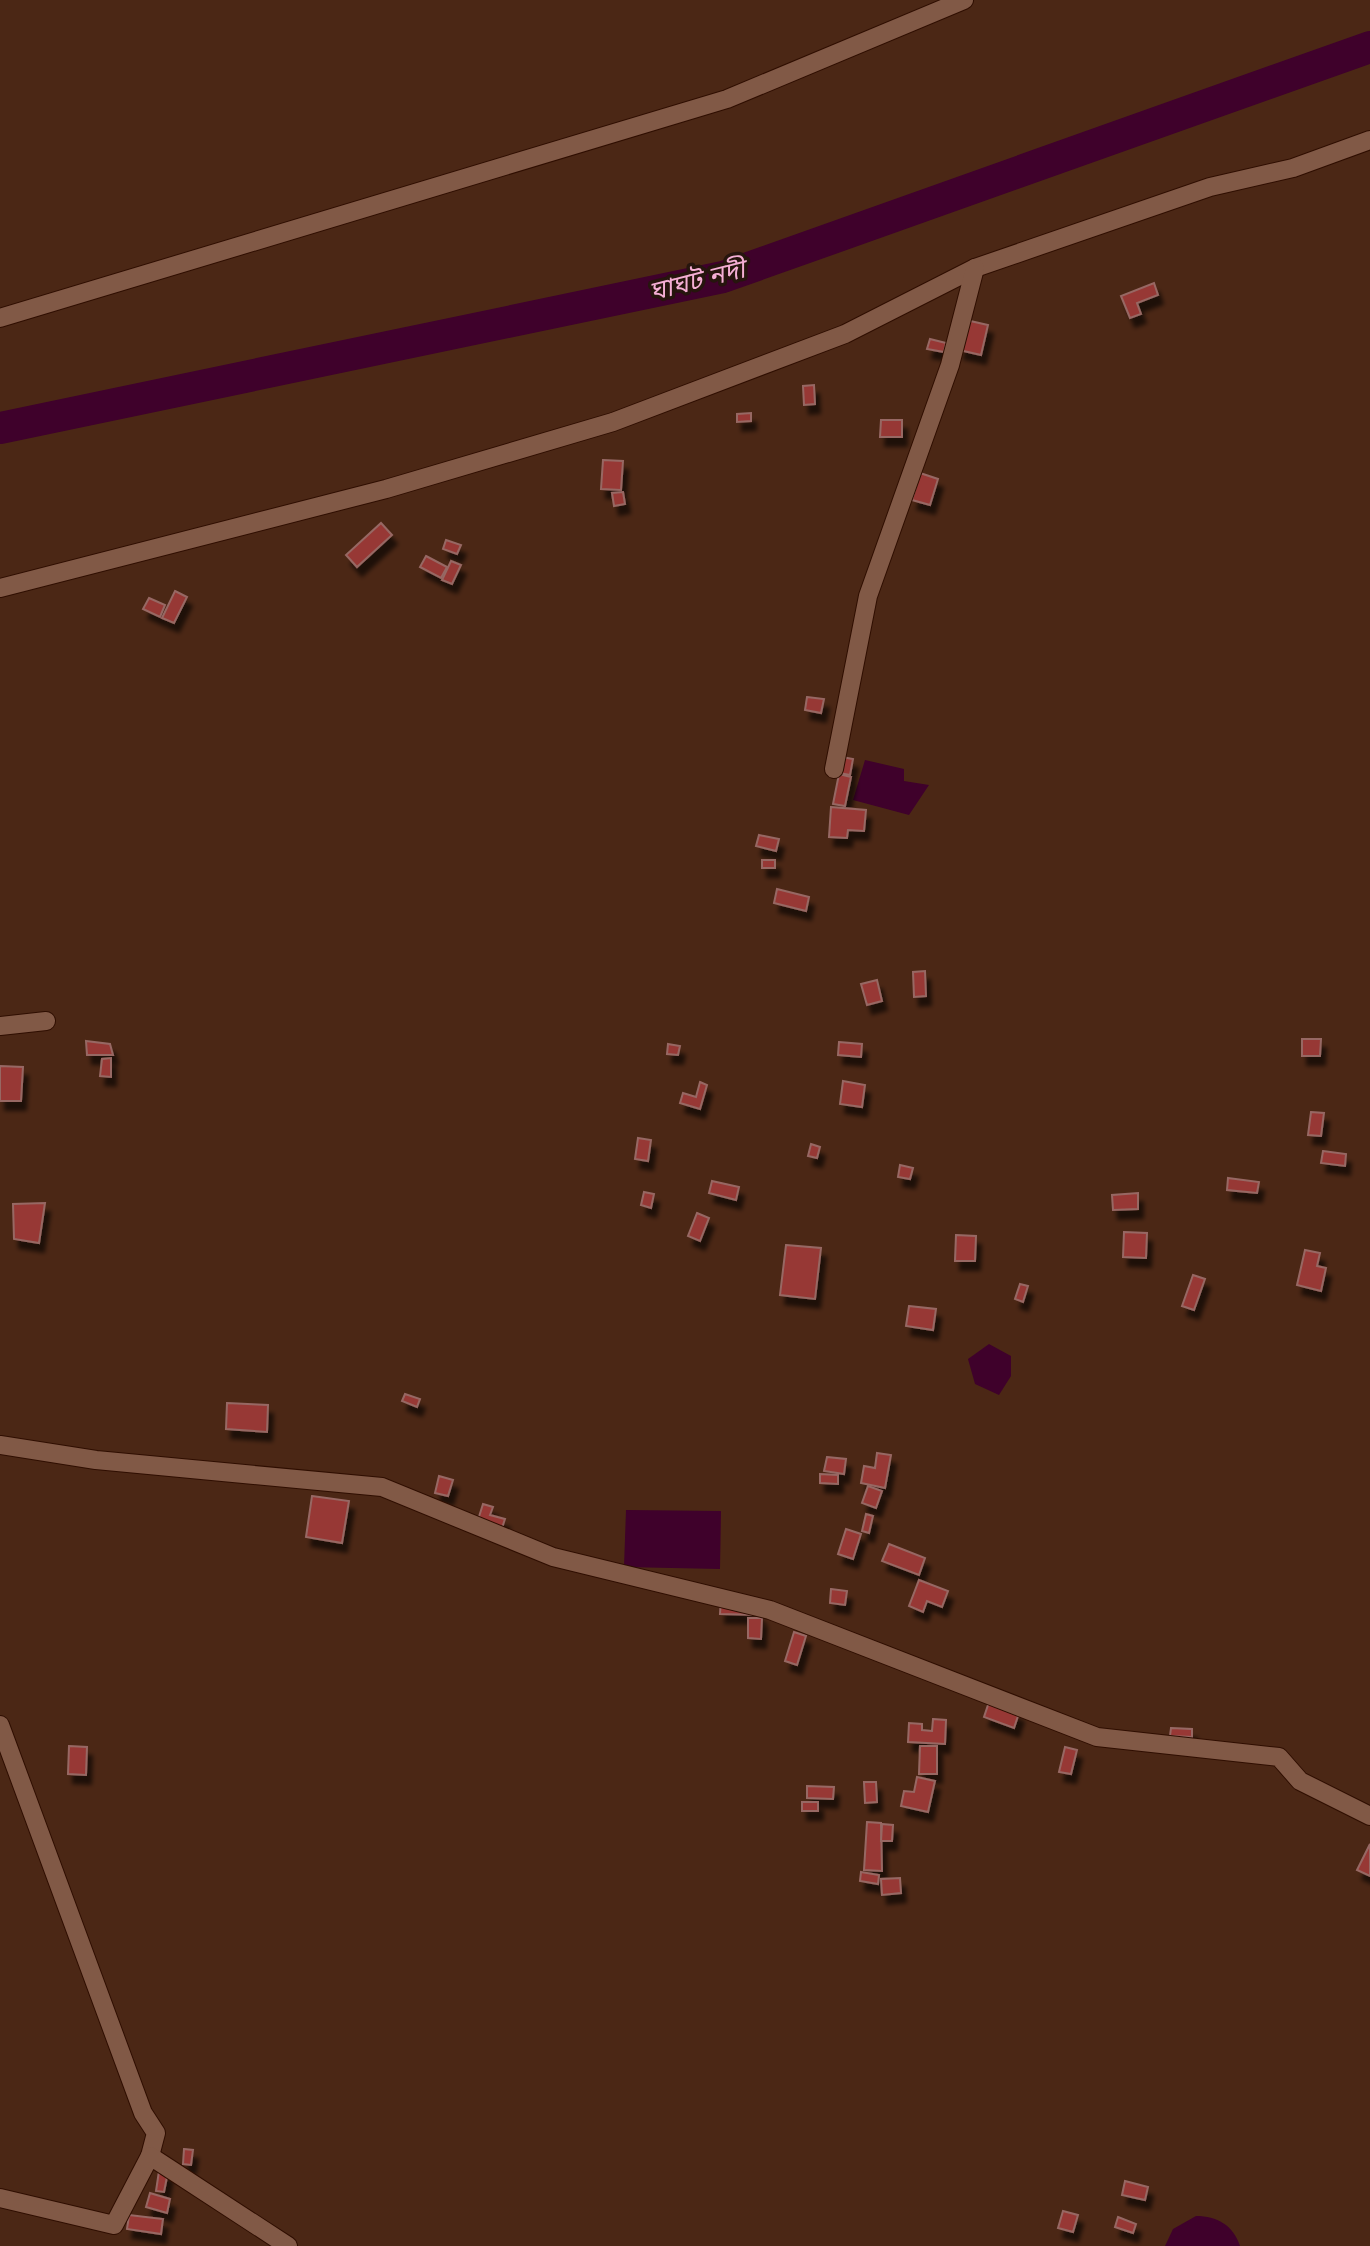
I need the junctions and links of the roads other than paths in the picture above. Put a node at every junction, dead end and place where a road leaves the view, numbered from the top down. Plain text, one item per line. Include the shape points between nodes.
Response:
1 (964, 0) edge
2 (1370, 140) edge
3 (975, 268) junction
4 (0, 318) edge
5 (0, 588) edge
6 (834, 769) dead end
7 (46, 1021) dead end
8 (0, 1026) edge
9 (0, 1445) edge
10 (0, 1725) edge
11 (1370, 1816) edge
12 (150, 2156) junction
13 (0, 2198) edge
14 (288, 2246) edge

1 - 4 street via 727,99
2 - 3 street via 1293,168 1210,187
3 - 5 street via 845,334 613,422 386,489
3 - 6 street via 950,365 868,596
7 - 8 street
9 - 11 street via 96,1460 382,1487 553,1557 770,1610 1097,1737 1279,1757 1300,1781
10 - 12 street via 143,2113 156,2133
12 - 13 street via 114,2225
12 - 14 street

